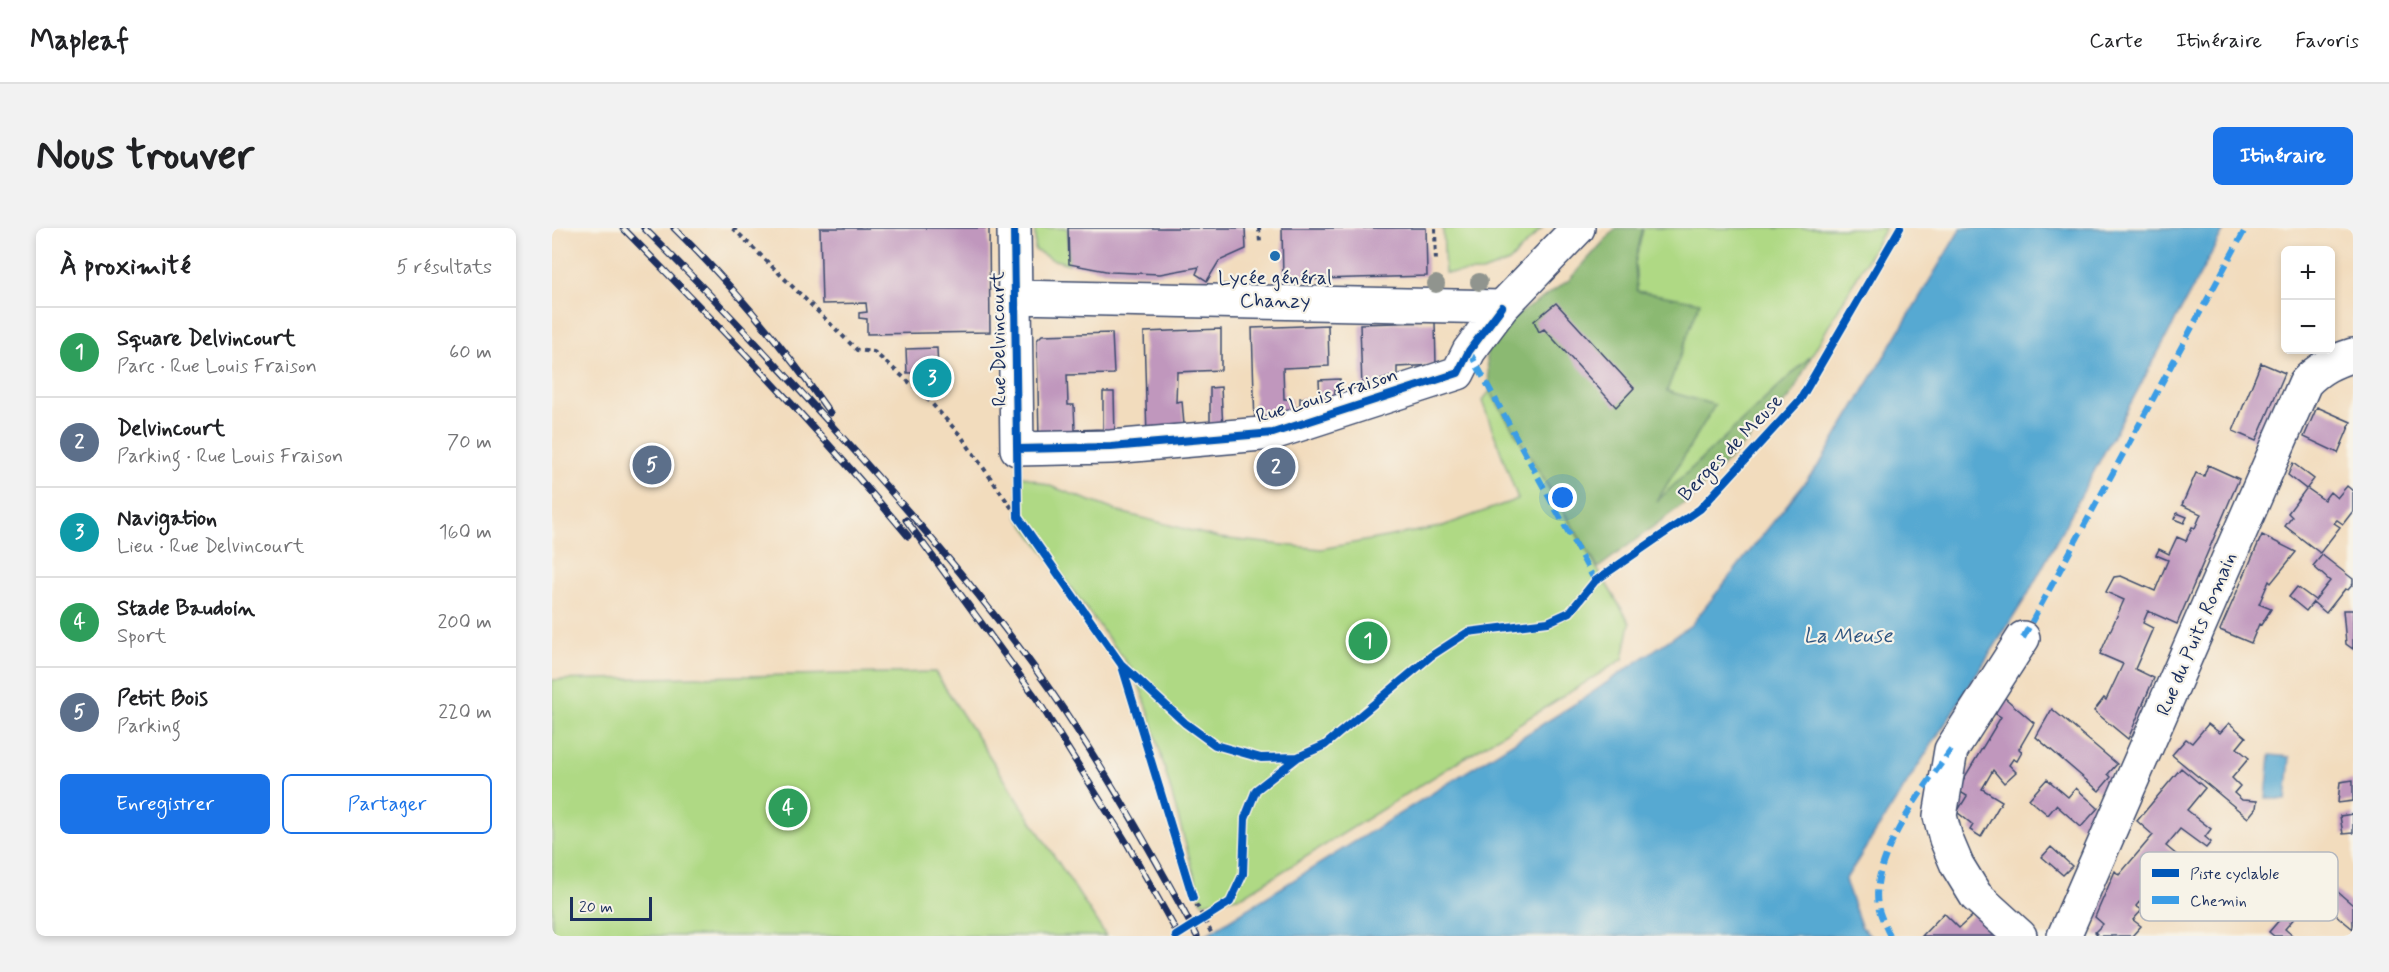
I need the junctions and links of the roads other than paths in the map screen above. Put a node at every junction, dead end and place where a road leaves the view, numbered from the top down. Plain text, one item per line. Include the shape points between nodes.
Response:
1 (1014, 228) edge
2 (1578, 228) edge
3 (1015, 297) junction
4 (1502, 307) junction
5 (2353, 355) edge
6 (1017, 449) joint
7 (2023, 638) dead end
8 (2020, 936) edge
9 (2064, 936) edge

1 - 3 street, Rue Delvincourt
2 - 4 street, Rue Louis Fraison
3 - 4 street
3 - 6 street, Rue Delvincourt
4 - 6 street, Rue Louis Fraison via 1469,351 1458,373 1273,433 1111,447
5 - 9 street, Rue du Puits Romain via 2317,370 2305,383
7 - 8 street via 1951,750 1940,816 1957,865 1976,896

